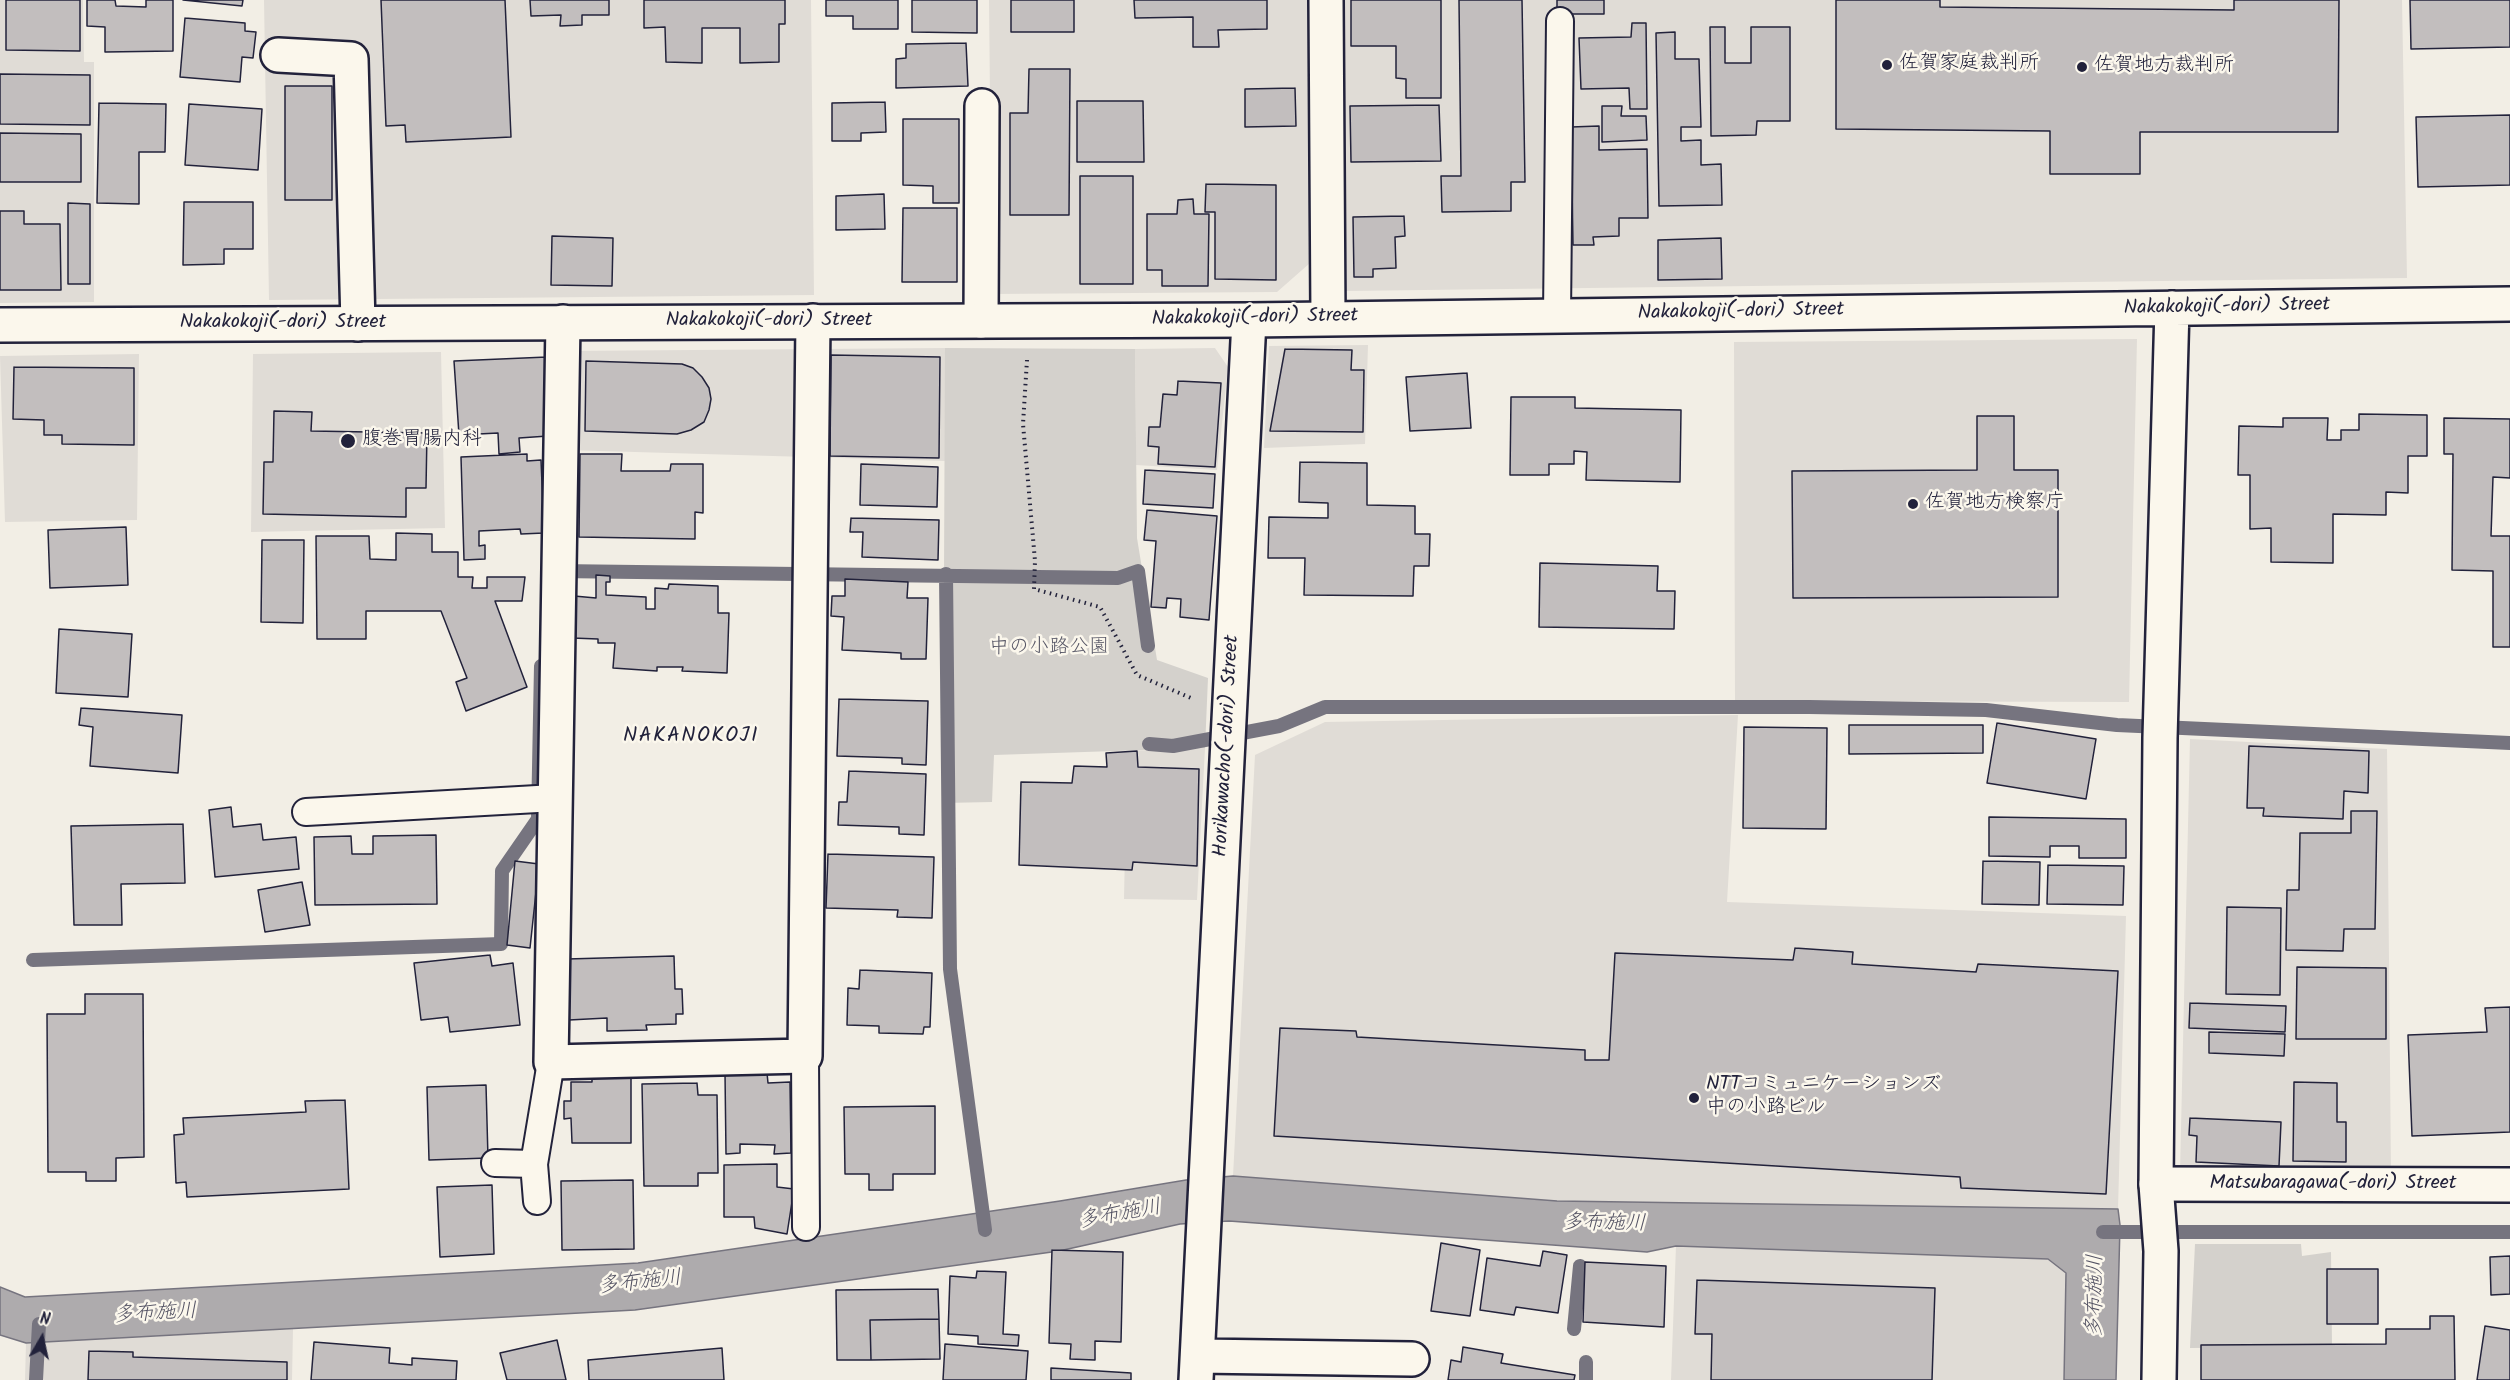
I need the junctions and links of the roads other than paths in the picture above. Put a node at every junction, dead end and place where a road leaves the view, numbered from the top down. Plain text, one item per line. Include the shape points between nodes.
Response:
1 (1326, 0) edge
2 (1560, 21) dead end
3 (278, 54) dead end
4 (982, 106) dead end
5 (2510, 304) edge
6 (2172, 308) junction
7 (1557, 315) junction
8 (1328, 317) junction
9 (1249, 320) junction
10 (813, 321) junction
11 (981, 321) junction
12 (562, 322) junction
13 (358, 324) junction
14 (0, 325) edge
15 (555, 798) junction
16 (306, 813) dead end
17 (806, 1056) junction
18 (551, 1062) junction
19 (495, 1163) dead end
20 (534, 1164) junction
21 (2510, 1185) edge
22 (2157, 1195) junction
23 (537, 1201) dead end
24 (806, 1227) dead end
25 (1412, 1359) dead end
26 (1197, 1368) edge
27 (2159, 1380) edge

1 - 8 street
2 - 7 lane
3 - 13 street via 351,59
4 - 11 street
5 - 6 street, Nakakokoji(-dori) Street
6 - 7 street, Nakakokoji(-dori) Street
6 - 22 street via 2161,725
7 - 8 street, Nakakokoji(-dori) Street
8 - 9 street, Nakakokoji(-dori) Street
9 - 11 street, Nakakokoji(-dori) Street
9 - 26 street, Horikawacho(-dori) Street
10 - 11 street, Nakakokoji(-dori) Street
10 - 12 street, Nakakokoji(-dori) Street
10 - 17 street
12 - 13 street, Nakakokoji(-dori) Street
12 - 15 street
13 - 14 street, Nakakokoji(-dori) Street
15 - 16 lane
15 - 18 street
17 - 18 street
17 - 24 lane
18 - 20 lane
19 - 20 lane
20 - 23 lane
21 - 22 street, Matsubaragawa(-dori) Street
22 - 27 street via 2162,1251
25 - 26 street

